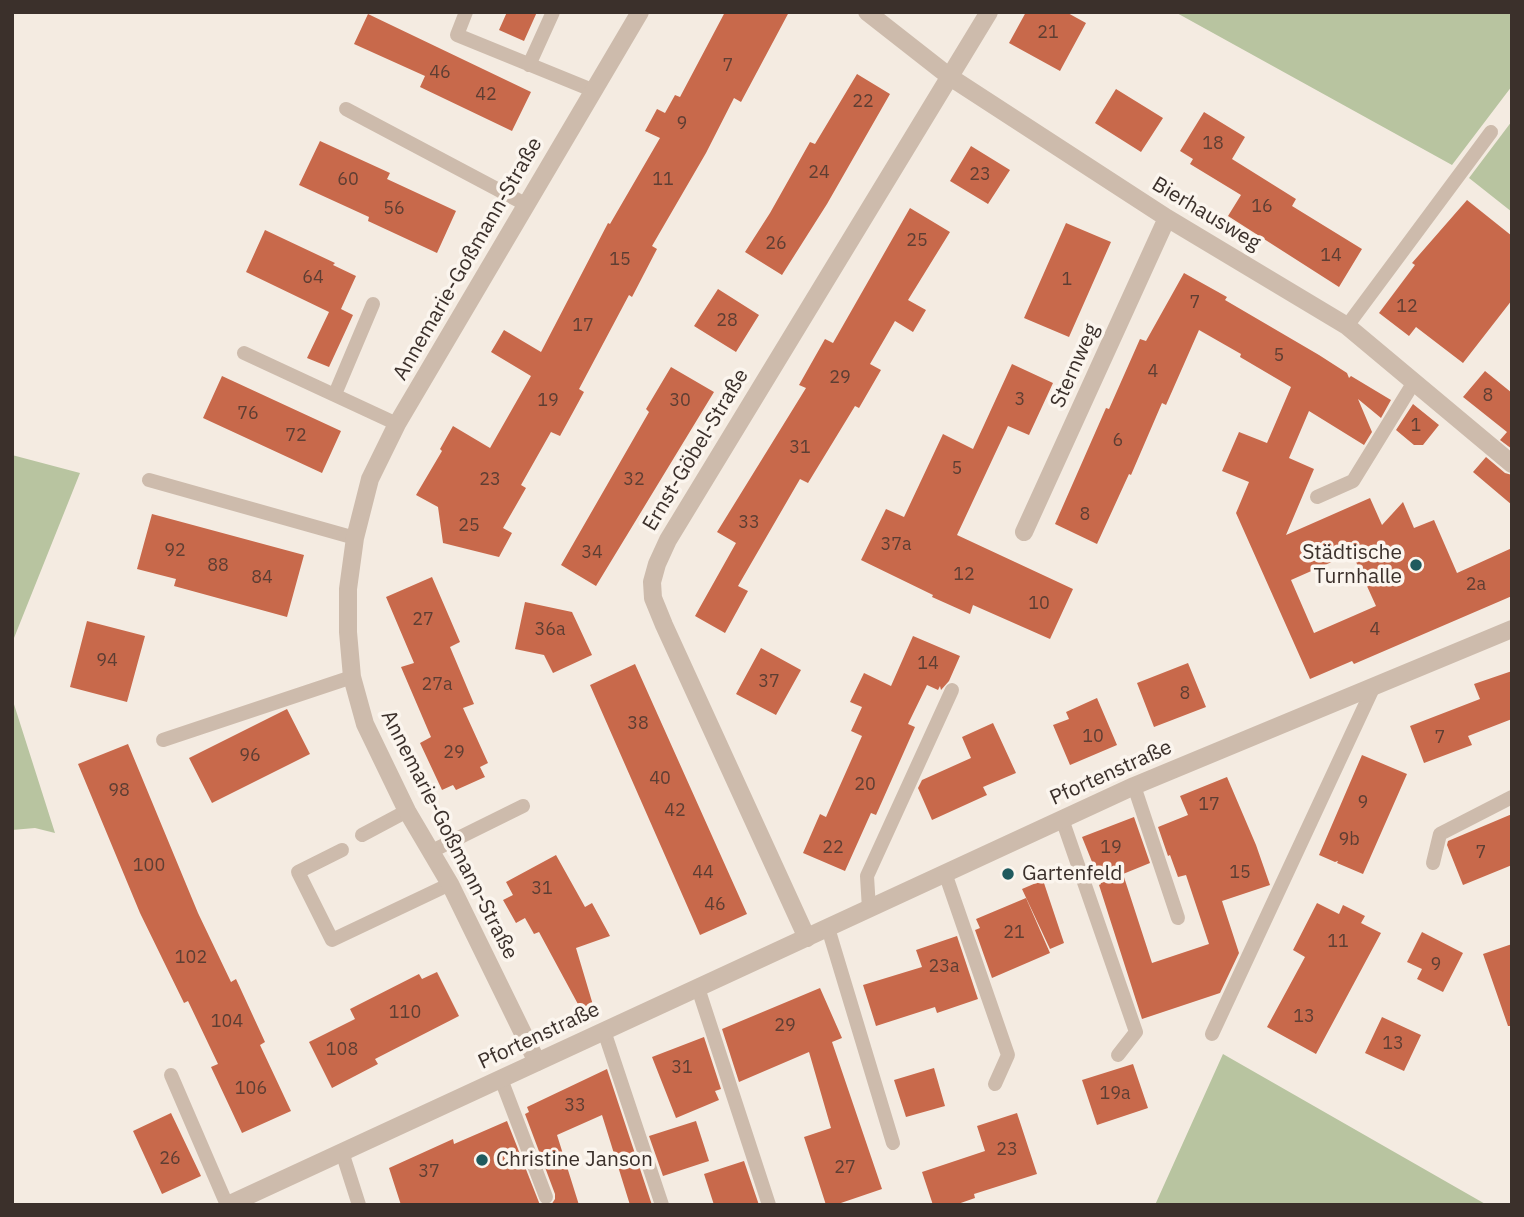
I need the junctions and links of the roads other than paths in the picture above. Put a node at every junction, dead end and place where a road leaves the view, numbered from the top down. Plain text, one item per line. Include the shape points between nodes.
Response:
1 (467, 12) edge
2 (553, 12) edge
3 (640, 12) edge
4 (867, 12) edge
5 (989, 12) edge
6 (529, 65) junction
7 (950, 77) junction
8 (592, 90) junction
9 (346, 109) dead end
10 (1491, 132) dead end
11 (527, 205) junction
12 (1167, 218) junction
13 (373, 304) dead end
14 (1347, 326) junction
15 (244, 353) dead end
16 (1414, 382) junction
17 (335, 394) junction
18 (397, 424) junction
19 (1512, 464) edge
20 (149, 480) dead end
21 (1317, 497) dead end
22 (1024, 533) dead end
23 (355, 538) junction
24 (1512, 629) edge
25 (352, 677) junction
26 (1374, 686) junction
27 (952, 690) dead end
28 (163, 740) dead end
29 (1135, 786) junction
30 (1512, 797) edge
31 (523, 806) dead end
32 (407, 811) junction
33 (1062, 819) junction
34 (362, 835) dead end
35 (342, 850) dead end
36 (432, 850) junction
37 (1433, 863) dead end
38 (945, 873) junction
39 (450, 884) junction
40 (869, 909) junction
41 (1178, 918) dead end
42 (828, 928) junction
43 (807, 938) junction
44 (698, 988) junction
45 (604, 1031) junction
46 (1212, 1034) dead end
47 (1118, 1055) dead end
48 (537, 1062) junction
49 (171, 1075) dead end
50 (501, 1079) junction
51 (995, 1084) dead end
52 (893, 1143) dead end
53 (342, 1152) junction
54 (546, 1197) dead end
55 (228, 1205) edge
56 (359, 1205) edge
57 (662, 1205) edge
58 (769, 1205) edge

1 - 6 lane via 457,35
2 - 6 lane
3 - 8 street, Annemarie-Goßmann-Straße
4 - 7 street, Bierhausweg
5 - 7 street, Ernst-Göbel-Straße
6 - 8 lane
7 - 12 street, Bierhausweg
7 - 43 street, Ernst-Göbel-Straße via 667,540 652,582 664,625
8 - 11 street, Annemarie-Goßmann-Straße
9 - 11 lane
10 - 14 lane
11 - 18 street, Annemarie-Goßmann-Straße
12 - 14 street, Bierhausweg
12 - 22 street, Sternweg
13 - 17 lane
14 - 16 street, Bierhausweg
15 - 17 lane
16 - 19 street, Bierhausweg
16 - 21 lane via 1353,481
17 - 18 lane
18 - 23 street, Annemarie-Goßmann-Straße via 370,479
20 - 23 lane
23 - 25 street, Annemarie-Goßmann-Straße via 348,589
24 - 26 street, Pfortenstraße
25 - 28 lane
25 - 32 street, Annemarie-Goßmann-Straße via 365,724
26 - 29 street, Pfortenstraße
26 - 46 lane
27 - 40 lane via 867,876
29 - 33 street, Pfortenstraße
29 - 41 lane
30 - 37 lane via 1440,834
31 - 36 lane
32 - 34 lane
32 - 36 street, Annemarie-Goßmann-Straße
33 - 38 street, Pfortenstraße
33 - 47 lane via 1136,1032
35 - 39 lane via 298,872 332,940
36 - 39 street, Annemarie-Goßmann-Straße
38 - 40 street, Pfortenstraße
38 - 51 lane via 1008,1055
39 - 48 street, Annemarie-Goßmann-Straße
40 - 42 street, Pfortenstraße
42 - 43 street, Pfortenstraße
42 - 52 lane
43 - 44 street, Pfortenstraße
44 - 45 street, Pfortenstraße
44 - 58 lane
45 - 48 street, Pfortenstraße
45 - 57 lane
48 - 50 street, Pfortenstraße
49 - 55 lane
50 - 53 street, Pfortenstraße
50 - 54 lane
53 - 55 street, Pfortenstraße
53 - 56 lane

